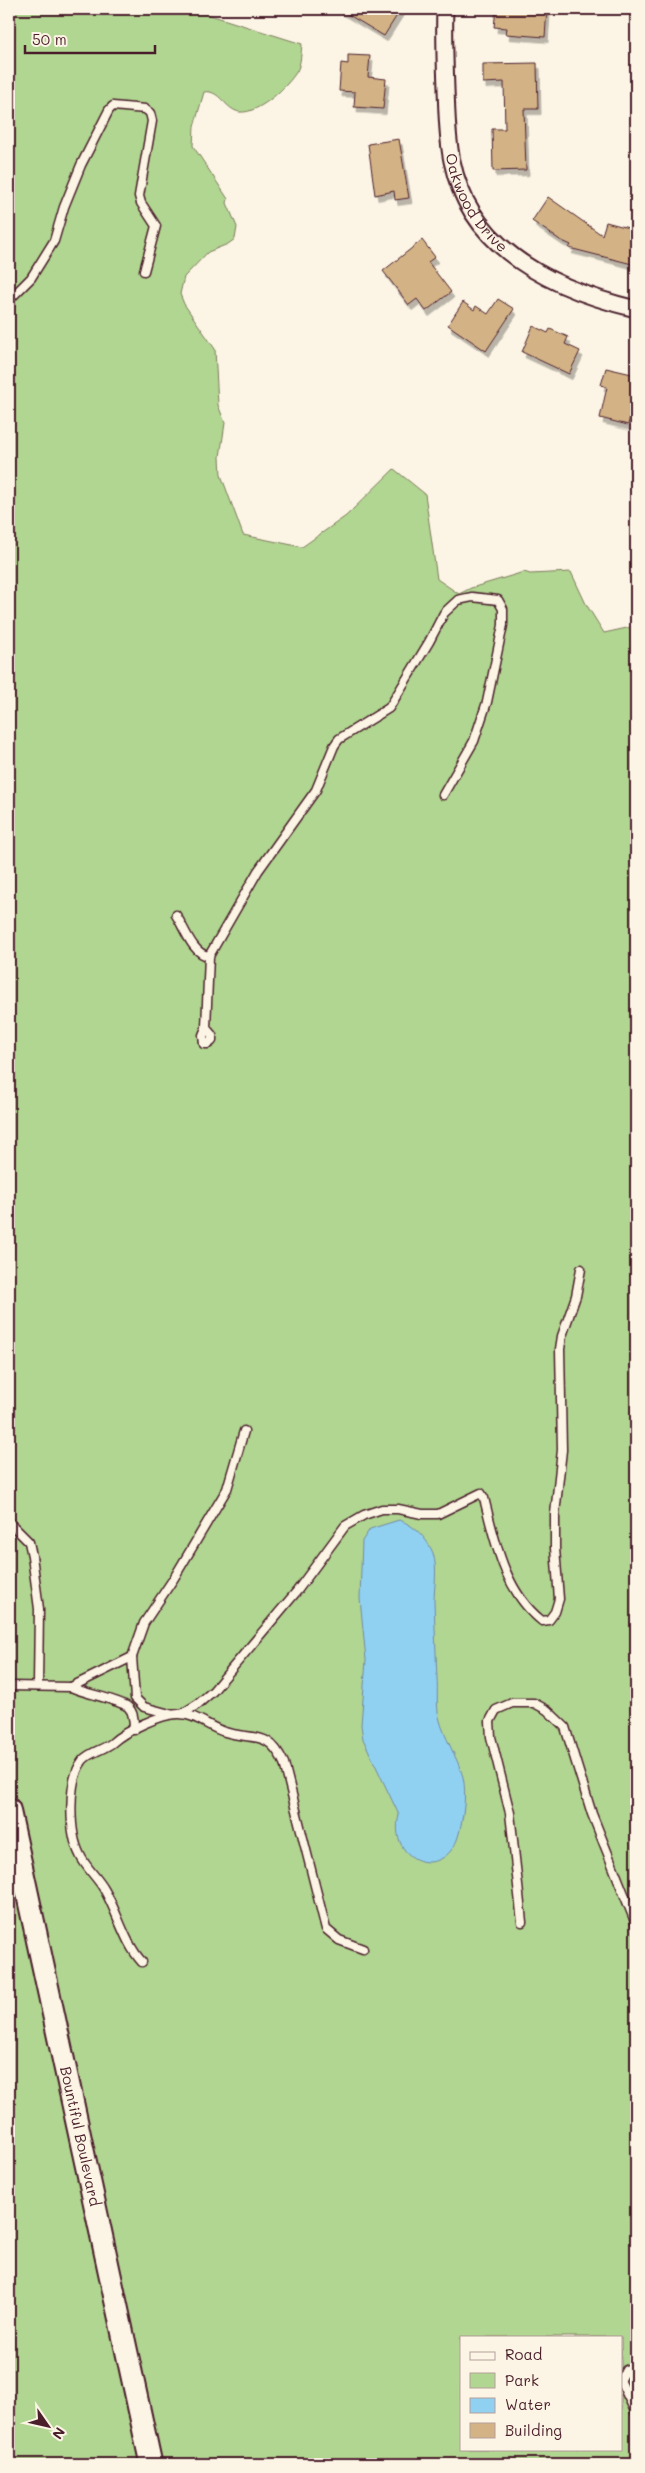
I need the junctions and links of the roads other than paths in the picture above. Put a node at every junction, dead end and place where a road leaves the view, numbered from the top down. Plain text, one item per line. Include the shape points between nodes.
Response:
1 (445, 9) edge
2 (144, 271) dead end
3 (9, 300) edge
4 (636, 309) edge
5 (443, 795) dead end
6 (176, 914) dead end
7 (209, 956) junction
8 (206, 1028) dead end
9 (581, 1269) dead end
10 (244, 1432) dead end
11 (9, 1522) edge
12 (132, 1657) junction
13 (38, 1685) junction
14 (9, 1686) edge
15 (71, 1687) junction
16 (170, 1714) junction
17 (182, 1714) junction
18 (134, 1730) junction
19 (9, 1810) edge
20 (522, 1922) dead end
21 (636, 1924) edge
22 (363, 1949) dead end
23 (142, 1962) dead end
24 (636, 2366) edge
25 (622, 2375) edge
26 (622, 2382) edge
27 (636, 2413) edge
28 (151, 2464) edge

1 - 4 street, Oakwood Drive via 448,143 458,182 477,219 505,251 538,274 583,294
2 - 3 lane via 156,226 140,203 139,196 152,121 145,109 113,106 81,165 54,241 31,278
5 - 7 lane via 474,741 488,702 503,625 503,608 498,600 492,598 458,600 444,613 389,708 339,739 316,790 258,871
6 - 7 lane via 197,949 203,956
7 - 8 lane
9 - 17 lane via 560,1349 562,1450 554,1548 559,1599 548,1620 542,1621 534,1615 516,1594 503,1566 480,1493 438,1514 382,1509 345,1526 297,1592 213,1691
10 - 12 lane via 227,1489 144,1622
11 - 13 lane via 29,1542 32,1556 39,1608
12 - 15 lane
12 - 16 lane via 135,1698 144,1707
13 - 14 lane
13 - 15 lane
15 - 18 lane via 129,1708
16 - 17 lane
16 - 18 lane
17 - 22 lane via 227,1733 258,1736 278,1749 326,1929 339,1940
18 - 23 lane via 84,1759 77,1770 72,1826 79,1854 103,1888 134,1953
19 - 28 main road, Bountiful Boulevard
20 - 21 lane via 510,1813 490,1721 496,1710 512,1703 534,1703 565,1727 592,1814
24 - 25 lane
26 - 27 lane

